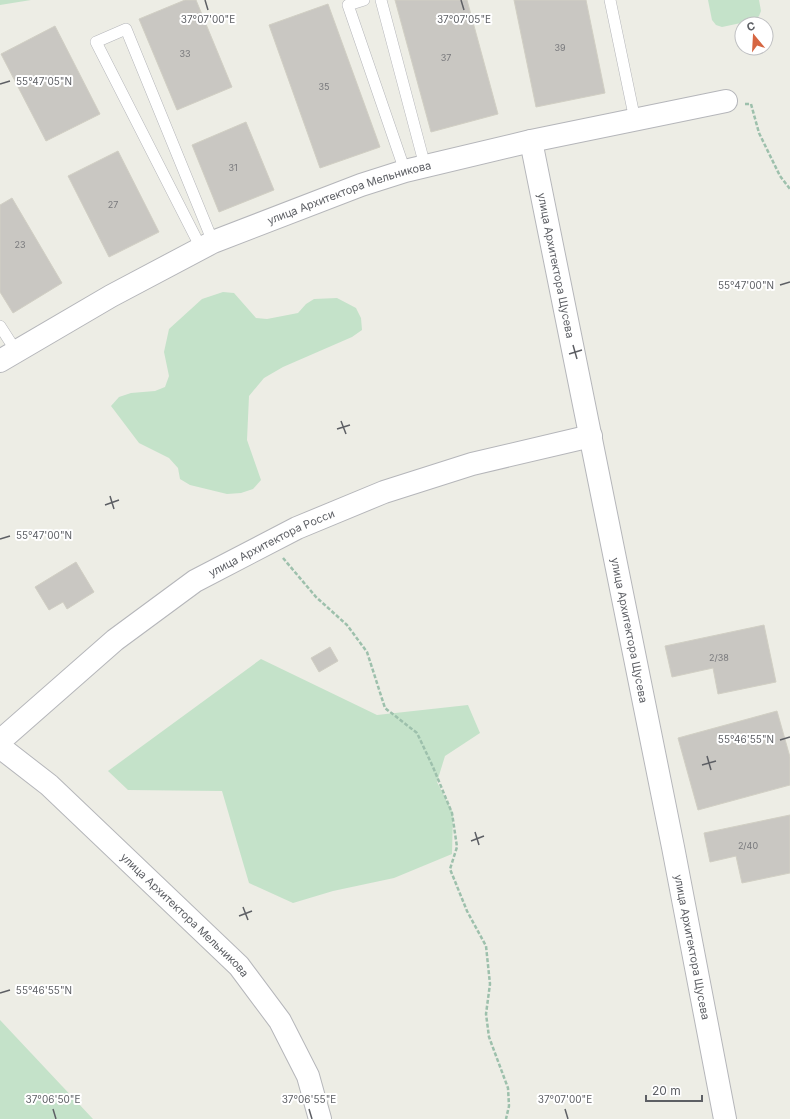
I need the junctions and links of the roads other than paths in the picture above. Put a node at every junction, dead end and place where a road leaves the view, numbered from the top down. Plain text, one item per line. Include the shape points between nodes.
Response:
1 (364, 0) edge
2 (380, 0) edge
3 (610, 0) edge
4 (726, 101) road end
5 (635, 120) junction
6 (531, 141) junction
7 (415, 169) junction
8 (207, 245) junction
9 (0, 326) edge
10 (5, 357) edge
11 (591, 436) junction
12 (0, 741) edge
13 (0, 748) edge
14 (320, 1119) edge
15 (725, 1119) edge

1 - 7 lane via 348,5
2 - 7 lane
3 - 5 lane
4 - 5 street, улица Архитектора Мельникова
5 - 6 street, улица Архитектора Мельникова
6 - 7 street, улица Архитектора Мельникова
6 - 11 street, улица Архитектора Щусева
7 - 8 street, улица Архитектора Мельникова via 361,186
8 - 8 lane via 126,29 96,42
8 - 10 street, улица Архитектора Мельникова
9 - 10 lane
11 - 12 street, улица Архитектора Росси via 472,464 384,492 297,528 195,581 115,640
11 - 15 street, улица Архитектора Щусева
13 - 14 street, улица Архитектора Мельникова via 49,785 238,966 280,1021 308,1076

